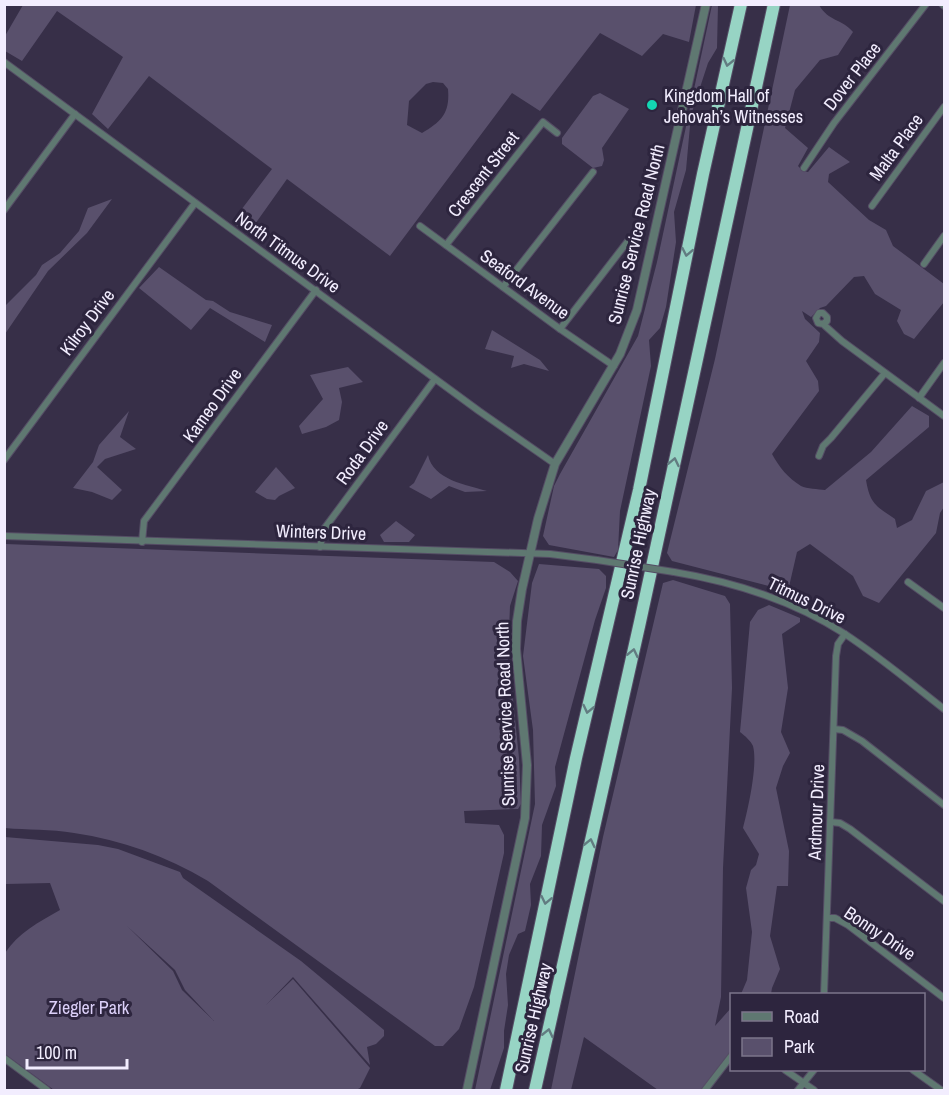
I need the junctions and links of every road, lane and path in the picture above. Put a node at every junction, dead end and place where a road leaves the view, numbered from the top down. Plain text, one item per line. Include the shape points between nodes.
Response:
1 (706, 4) edge
2 (741, 4) edge
3 (774, 4) edge
4 (926, 4) edge
5 (4, 62) edge
6 (945, 107) edge
7 (75, 114) junction
8 (558, 133) dead end
9 (804, 168) dead end
10 (592, 172) dead end
11 (195, 202) junction
12 (872, 206) dead end
13 (4, 210) edge
14 (420, 226) dead end
15 (945, 236) edge
16 (628, 241) dead end
17 (446, 245) junction
18 (924, 264) dead end
19 (503, 287) junction
20 (316, 290) junction
21 (823, 324) dead end
22 (560, 329) junction
23 (945, 363) edge
24 (614, 366) junction
25 (885, 373) junction
26 (435, 379) junction
27 (919, 398) junction
28 (945, 416) edge
29 (819, 456) dead end
30 (4, 460) edge
31 (555, 464) junction
32 (4, 536) edge
33 (142, 542) junction
34 (320, 547) junction
35 (530, 555) junction
36 (636, 566) joint
37 (908, 582) dead end
38 (945, 608) edge
39 (845, 634) junction
40 (945, 709) edge
41 (834, 729) junction
42 (945, 805) edge
43 (831, 822) junction
44 (945, 901) edge
45 (827, 918) junction
46 (824, 993) edge
47 (945, 998) edge
48 (4, 1058) edge
49 (730, 1058) edge
50 (786, 1071) edge
51 (813, 1071) edge
52 (914, 1071) edge
53 (804, 1083) junction
54 (46, 1090) edge
55 (466, 1090) edge
56 (506, 1090) edge
57 (535, 1090) edge
58 (705, 1090) edge
59 (798, 1090) edge
60 (814, 1090) edge
61 (941, 1090) edge

1 - 24 street, Sunrise Service Road North via 642,295
2 -> 56 highway, Sunrise Highway via 702,174 639,490 576,758
57 -> 3 highway, Sunrise Highway
4 - 9 street, Dover Place
5 - 7 street, North Titmus Drive
6 - 12 street, Malta Place
7 - 11 street, North Titmus Drive
7 - 13 street
8 - 17 street, Crescent Street via 543,122
10 - 19 street
11 - 20 street, North Titmus Drive
11 - 30 street, Kilroy Drive
14 - 17 street, Seaford Avenue
15 - 18 street
16 - 22 street
17 - 19 street, Seaford Avenue
19 - 22 street, Seaford Avenue
20 - 26 street, North Titmus Drive
20 - 33 street, Kameo Drive via 144,521
21 - 25 street
22 - 24 street, Seaford Avenue
23 - 27 street
24 - 31 street, Sunrise Service Road North
25 - 27 street
25 - 29 street via 823,446
26 - 31 street, North Titmus Drive
26 - 34 street, Roda Drive via 324,529
27 - 28 street
31 - 35 street, Sunrise Service Road North
32 - 33 street, Winters Drive
33 - 34 street, Winters Drive
34 - 35 street, Winters Drive
35 - 36 street, Winters Drive, bridge
35 - 55 street, Sunrise Service Road North via 519,604 516,649 527,765 525,818
36 - 39 street, Titmus Drive, bridge via 740,586 789,605
37 - 38 street
39 - 40 street, Titmus Drive
39 - 41 street, Ardmour Drive via 836,656
41 - 42 street via 862,741
41 - 43 street, Ardmour Drive
43 - 44 street via 850,829
43 - 45 street, Ardmour Drive
45 - 46 street, Ardmour Drive
45 - 47 street, Bonny Drive via 848,925
48 - 54 street
49 - 58 street
50 - 53 street
51 - 53 street
52 - 61 street
53 - 59 street
53 - 60 street

